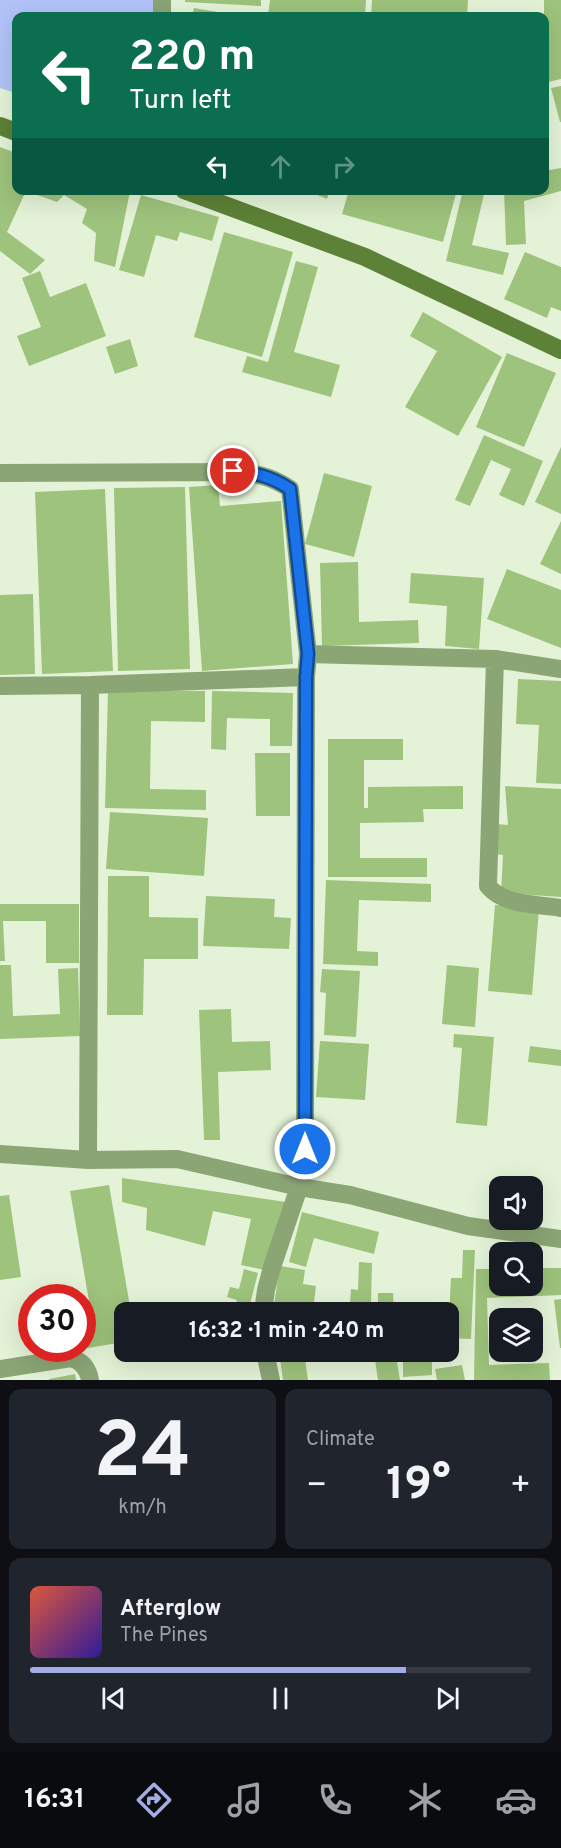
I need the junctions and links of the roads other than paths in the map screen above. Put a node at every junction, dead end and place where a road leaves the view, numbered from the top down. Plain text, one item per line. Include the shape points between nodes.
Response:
1 (198, 195) edge
2 (561, 350) edge
3 (0, 473) edge
4 (308, 654) junction
5 (495, 658) junction
6 (561, 669) edge
7 (306, 677) junction
8 (90, 685) junction
9 (0, 686) edge
10 (561, 908) edge
11 (0, 1154) edge
12 (88, 1160) junction
13 (299, 1187) junction
14 (561, 1239) edge
15 (265, 1302) edge
16 (267, 1362) edge
17 (0, 1369) edge
18 (90, 1380) edge
19 (270, 1380) edge

1 - 2 main road via 365,257
3 - 4 street via 233,471 278,481 290,489
4 - 5 street
4 - 7 street
5 - 6 street
5 - 10 street via 488,886 503,899
7 - 8 street
7 - 13 street via 305,1149
8 - 9 street
8 - 12 street
11 - 12 street
12 - 13 street via 177,1159
13 - 14 street via 351,1195 468,1226
13 - 15 street
16 - 19 street
17 - 18 street via 71,1358 86,1367

